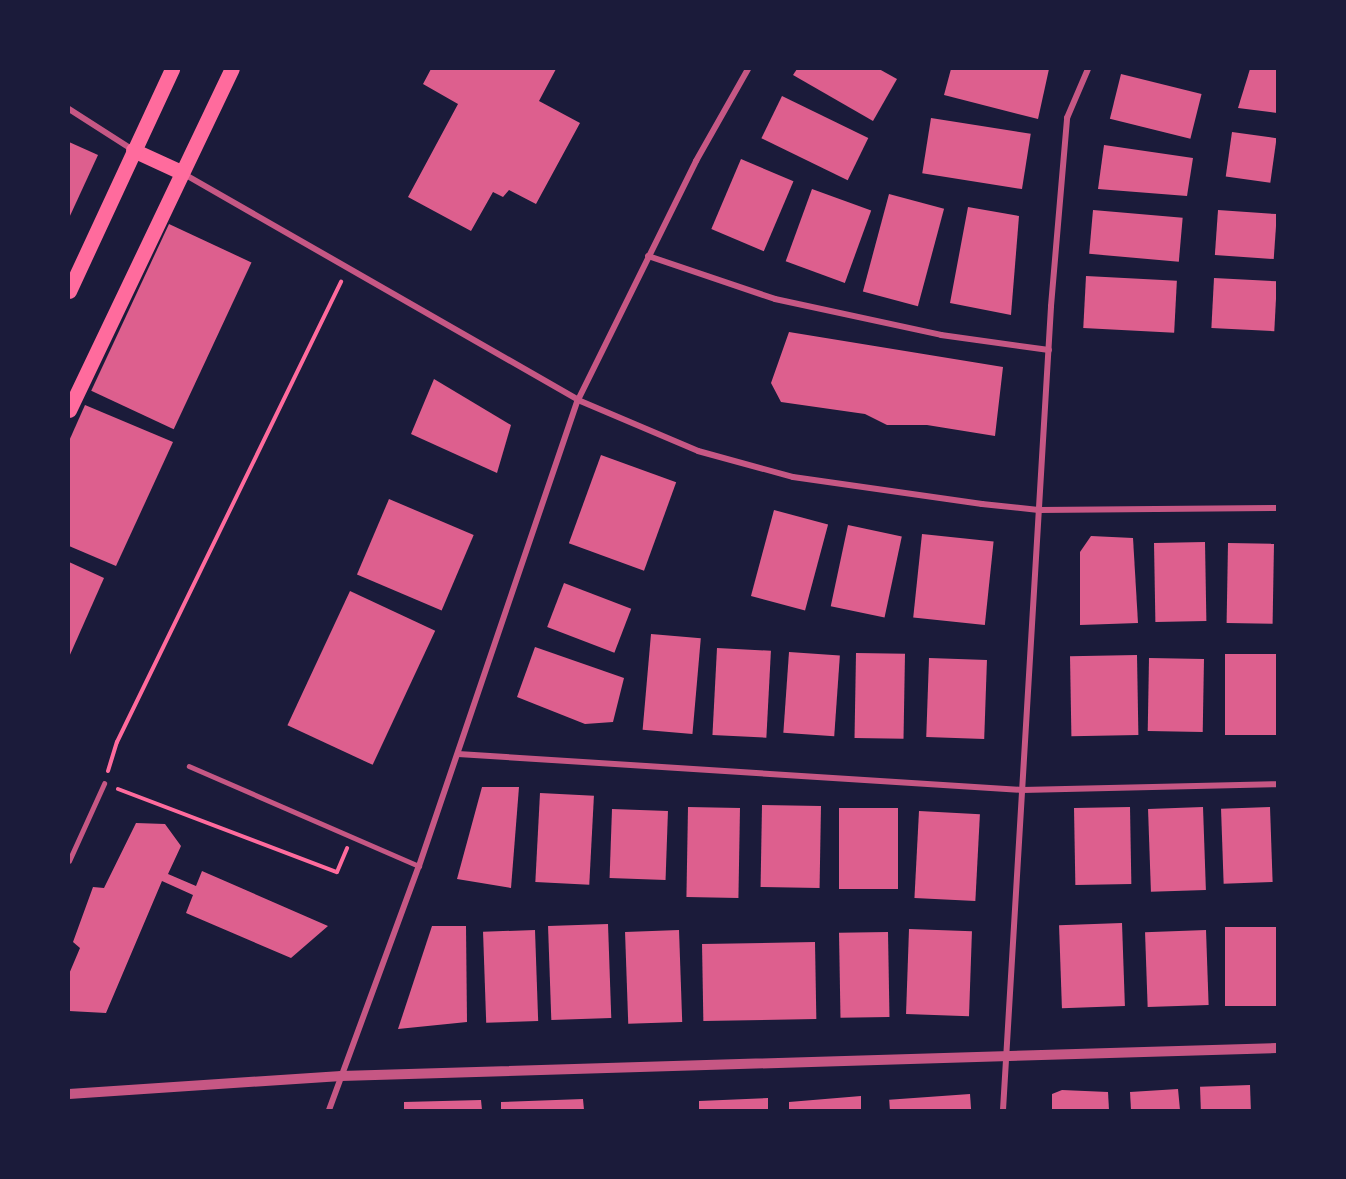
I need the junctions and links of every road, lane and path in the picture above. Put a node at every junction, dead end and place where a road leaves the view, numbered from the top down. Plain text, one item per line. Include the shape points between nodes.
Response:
1 (172, 69) edge
2 (232, 69) edge
3 (748, 69) edge
4 (1088, 69) edge
5 (69, 109) edge
6 (133, 150) junction
7 (181, 172) junction
8 (648, 256) junction
9 (348, 268) junction
10 (69, 291) edge
11 (1049, 350) junction
12 (578, 400) junction
13 (69, 410) edge
14 (1277, 508) edge
15 (1039, 510) junction
16 (458, 754) junction
17 (189, 766) dead end
18 (104, 784) junction
19 (1277, 784) edge
20 (1022, 790) junction
21 (351, 837) junction
22 (69, 861) edge
23 (419, 866) junction
24 (1277, 1048) edge
25 (1008, 1055) junction
26 (341, 1076) junction
27 (69, 1094) edge
28 (329, 1110) edge
29 (1003, 1110) edge

1 - 6 main road
2 - 7 main road
3 - 8 street
4 - 11 street via 1067,118
5 - 6 street
6 - 7 main road
6 - 10 main road
7 - 9 street
7 - 13 main road
8 - 11 street via 775,299 941,335
8 - 12 street
9 - 12 street
9 - 18 path via 117,742
11 - 15 street
12 - 15 street via 698,451 793,477
12 - 16 street
14 - 15 street
15 - 20 street
16 - 20 street
16 - 23 street
17 - 21 lane
18 - 21 path via 337,872
18 - 22 lane
19 - 20 street
20 - 25 street
21 - 23 lane
23 - 26 street
24 - 25 street
25 - 26 street
25 - 29 street
26 - 27 street
26 - 28 street

